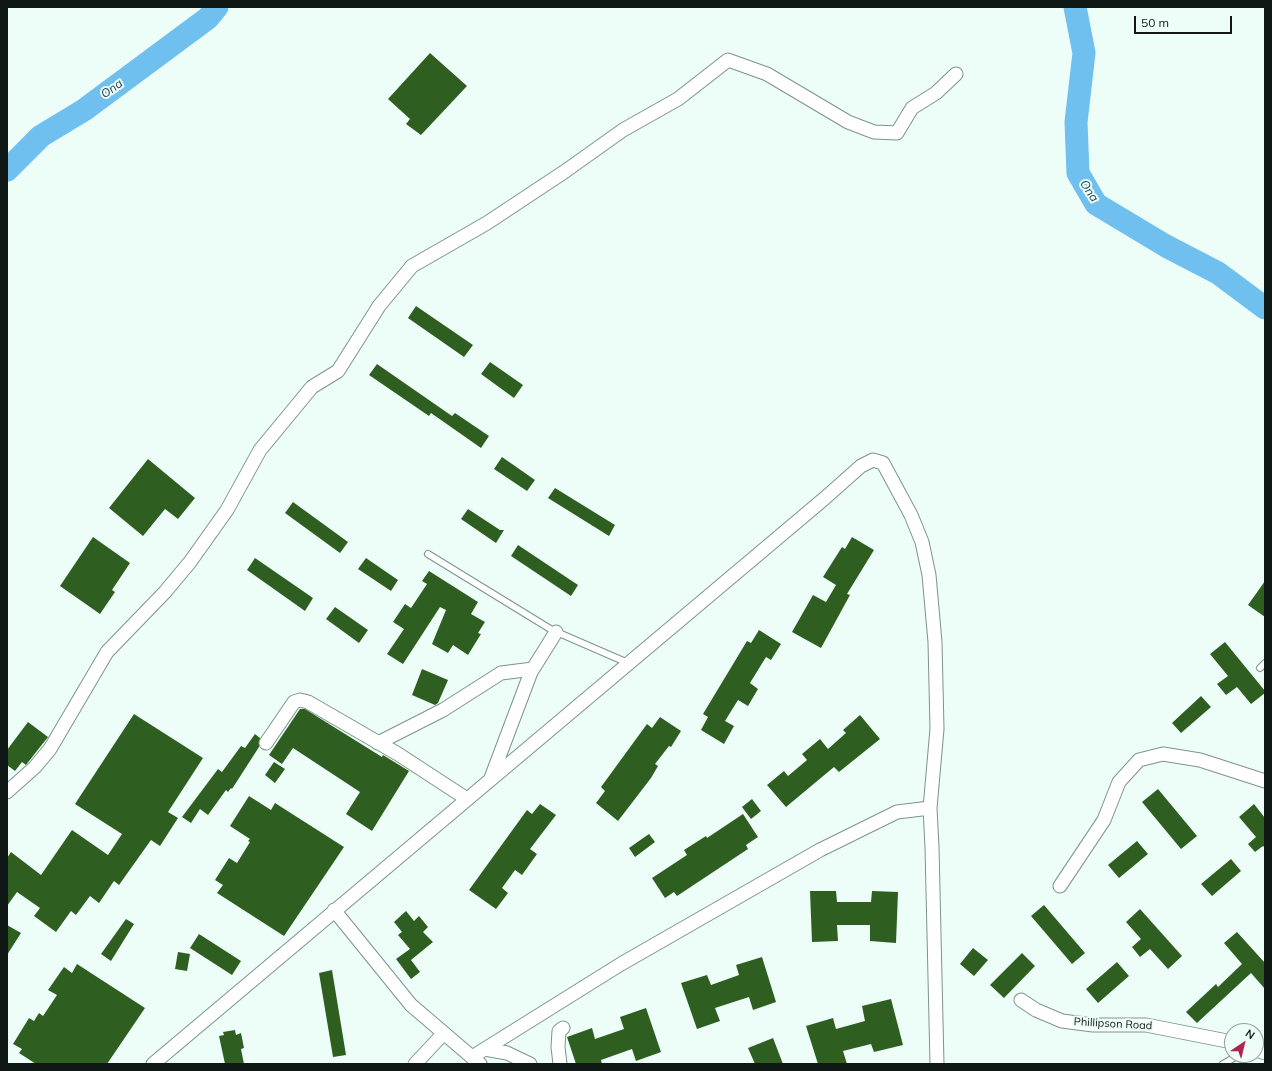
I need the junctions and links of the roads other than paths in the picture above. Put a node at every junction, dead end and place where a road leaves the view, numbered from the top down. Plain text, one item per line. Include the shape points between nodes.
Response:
1 (956, 74) dead end
2 (428, 554) dead end
3 (556, 632) junction
4 (629, 663) junction
5 (1265, 663) edge
6 (533, 668) junction
7 (1260, 668) dead end
8 (266, 743) dead end
9 (378, 743) junction
10 (491, 780) junction
11 (1265, 781) edge
12 (7, 792) edge
13 (467, 799) junction
14 (930, 808) junction
15 (1060, 886) dead end
16 (334, 910) junction
17 (1021, 1000) dead end
18 (563, 1028) dead end
19 (444, 1033) junction
20 (1224, 1040) edge
21 (485, 1049) junction
22 (476, 1060) edge
23 (152, 1064) edge
24 (415, 1064) edge
25 (530, 1064) edge
26 (560, 1064) edge
27 (938, 1064) edge

1 - 12 street via 936,93 912,108 897,133 874,132 848,122 767,74 728,60 678,99 623,130 487,223 412,266 379,306 338,371 312,387 260,450 227,510 190,562 107,652 50,749 35,767
2 - 3 lane
3 - 4 lane
3 - 6 street
4 - 10 street
4 - 14 street via 861,466 873,460 883,463 922,542 929,575 935,642 937,729
5 - 7 lane
6 - 9 street via 501,673 442,710
6 - 10 street
8 - 9 street via 294,702 300,700 308,702
9 - 13 street
10 - 13 street
11 - 15 street via 1200,760 1163,754 1139,760 1119,782 1104,820
13 - 16 street
14 - 21 street via 897,812 820,850 621,964
14 - 27 street
16 - 19 street via 411,1005
16 - 23 street
17 - 20 street, Phillipson Road via 1036,1010 1062,1021 1093,1025 1146,1025
18 - 26 street via 559,1032
19 - 22 street
19 - 24 street
21 - 22 street
21 - 25 street via 507,1054

